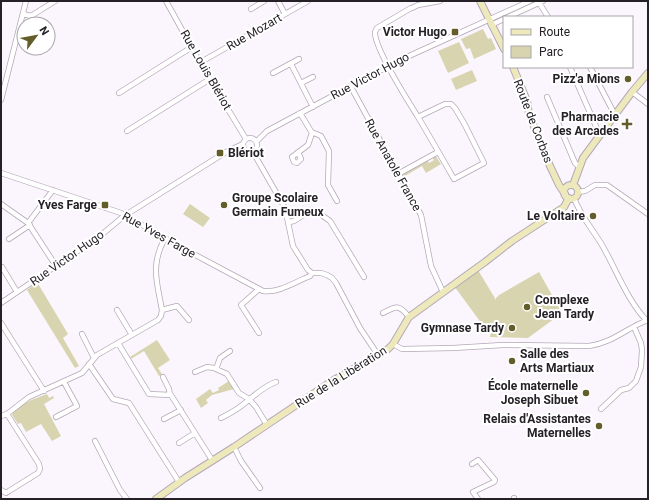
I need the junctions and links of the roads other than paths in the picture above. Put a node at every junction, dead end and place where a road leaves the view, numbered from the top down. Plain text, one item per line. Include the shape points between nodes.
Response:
1 (26, 1) edge
2 (55, 1) edge
3 (166, 1) edge
4 (264, 1) edge
5 (278, 1) edge
6 (308, 1) edge
7 (440, 1) edge
8 (480, 1) edge
9 (530, 1) edge
10 (540, 2) edge
11 (422, 3) edge
12 (250, 9) dead end
13 (23, 14) junction
14 (285, 14) junction
15 (510, 16) edge
16 (547, 16) edge
17 (503, 19) edge
18 (490, 22) junction
19 (192, 47) junction
20 (503, 47) edge
21 (299, 59) dead end
22 (200, 62) junction
23 (291, 64) junction
24 (388, 66) junction
25 (513, 68) edge
26 (570, 68) edge
27 (591, 68) edge
28 (273, 73) dead end
29 (648, 73) edge
30 (313, 77) dead end
31 (210, 79) junction
32 (301, 83) junction
33 (351, 87) junction
34 (632, 92) junction
35 (119, 93) dead end
36 (548, 97) dead end
37 (1, 100) edge
38 (648, 104) edge
39 (312, 107) junction
40 (300, 113) junction
41 (615, 115) junction
42 (418, 117) junction
43 (127, 131) dead end
44 (312, 133) junction
45 (601, 134) junction
46 (246, 139) junction
47 (257, 141) junction
48 (243, 144) junction
49 (234, 148) junction
50 (245, 149) junction
51 (253, 152) junction
52 (298, 152) dead end
53 (438, 152) junction
54 (579, 167) junction
55 (1, 173) edge
56 (398, 174) junction
57 (555, 175) junction
58 (571, 186) junction
59 (53, 190) junction
60 (572, 196) junction
61 (337, 201) dead end
62 (1, 204) edge
63 (647, 212) edge
64 (124, 216) junction
65 (289, 222) junction
66 (29, 224) junction
67 (9, 238) dead end
68 (165, 238) junction
69 (56, 266) junction
70 (2, 267) edge
71 (312, 273) junction
72 (364, 277) dead end
73 (259, 289) junction
74 (17, 292) junction
75 (443, 292) junction
76 (1, 303) edge
77 (117, 310) dead end
78 (162, 310) junction
79 (383, 313) dead end
80 (409, 317) junction
81 (188, 320) dead end
82 (647, 321) edge
83 (1, 323) edge
84 (634, 328) junction
85 (259, 333) dead end
86 (82, 334) dead end
87 (132, 335) junction
88 (118, 343) junction
89 (393, 344) junction
90 (230, 351) dead end
91 (378, 355) junction
92 (94, 358) junction
93 (90, 364) junction
94 (216, 369) junction
95 (195, 372) dead end
96 (163, 378) dead end
97 (64, 382) junction
98 (276, 382) dead end
99 (44, 391) junction
100 (170, 395) junction
101 (249, 399) junction
102 (601, 409) dead end
103 (181, 410) junction
104 (7, 414) junction
105 (1, 416) edge
106 (56, 417) dead end
107 (221, 418) dead end
108 (164, 420) dead end
109 (266, 426) junction
110 (195, 433) junction
111 (95, 441) dead end
112 (179, 443) dead end
113 (234, 447) junction
114 (212, 460) junction
115 (472, 464) dead end
116 (179, 482) junction
117 (260, 488) dead end
118 (1, 490) edge
119 (127, 499) edge
120 (156, 499) edge
121 (478, 499) edge

1 - 13 street
2 - 13 street via 31,16
3 - 19 street, Rue Louis Blériot
4 - 12 street
5 - 14 street
6 - 14 street, Rue Mozart
7 - 11 street
8 - 18 main road
9 - 18 street
10 - 15 street
10 - 16 street
11 - 24 street via 375,32 376,41
13 - 37 street
14 - 22 street, Rue Mozart
17 - 18 street
18 - 20 main road
18 - 24 street, Rue Victor Hugo
19 - 22 street, Rue Louis Blériot
19 - 35 street
21 - 23 street
22 - 31 street, Rue Louis Blériot
23 - 28 street
23 - 32 street
24 - 33 street, Rue Victor Hugo
24 - 42 street
25 - 57 main road, Route de Corbas via 527,101 529,114
26 - 45 street
27 - 41 street
29 - 34 main road
30 - 32 street
31 - 43 street
31 - 46 street, Rue Louis Blériot
32 - 39 street
33 - 39 street, Rue Victor Hugo
33 - 56 street, Rue Anatole France
34 - 38 street
34 - 41 main road
36 - 54 street
39 - 40 street, Rue Victor Hugo
40 - 44 street
40 - 47 street, Rue Victor Hugo via 267,131
41 - 45 main road
42 - 53 street
42 - 53 street via 445,104 451,104 484,163 454,179
44 - 52 street via 308,145
44 - 61 street via 321,136 329,151 328,185
45 - 54 main road
46 - 47 street
46 - 48 street
47 - 51 street via 257,147
48 - 49 street, Rue Victor Hugo
48 - 50 street
49 - 50 street
49 - 64 street, Rue Victor Hugo
50 - 51 street
51 - 65 street via 285,208
53 - 56 street
54 - 58 main road
55 - 59 street, Rue Yves Farge
56 - 75 street, Rue Anatole France via 421,215 431,266
57 - 58 main road, Route de Corbas via 561,183
57 - 60 main road, Route de Corbas via 559,185
58 - 60 main road, Route de Corbas via 577,188
58 - 60 main road via 565,191
59 - 64 street, Rue Yves Farge
59 - 66 street
60 - 63 street via 595,185 607,185
60 - 75 main road, Rue de la Libération via 564,207 512,241
60 - 82 street via 631,300
62 - 66 street
64 - 68 street, Rue Yves Farge
64 - 69 street, Rue Victor Hugo
65 - 71 street via 293,246
65 - 72 street via 311,210 330,221
66 - 67 street
66 - 69 street
68 - 73 street, Rue Yves Farge
68 - 78 street via 158,250 155,270
69 - 74 street, Rue Victor Hugo
70 - 74 street
71 - 73 street, Rue Yves Farge via 275,291
71 - 91 street via 321,273 332,278
73 - 85 street via 241,305
74 - 76 street, Rue Victor Hugo
75 - 80 main road, Rue de la Libération
77 - 87 street
78 - 81 street via 177,306
78 - 87 street via 158,320
79 - 80 street via 399,307
80 - 89 main road, Rue de la Libération
82 - 84 street
83 - 99 street
84 - 89 street via 589,346 503,345 402,349
84 - 102 street via 642,350 641,368 636,381 629,388 621,390
86 - 92 street
87 - 88 street
88 - 92 street
88 - 100 street via 149,394
89 - 91 main road, Rue de la Libération
90 - 94 street via 220,358
91 - 109 main road, Rue de la Libération
92 - 93 street
93 - 97 street via 82,373
93 - 116 street via 113,399 129,403
94 - 95 street via 207,367
94 - 101 street via 227,374 239,393
96 - 100 street
97 - 99 street
97 - 106 street via 77,406
98 - 101 street via 269,384
99 - 104 street via 29,397
100 - 103 street
101 - 107 street
101 - 109 street
103 - 108 street
103 - 110 street
104 - 105 street
104 - 118 street via 40,469 38,473 10,491 6,493
109 - 113 main road, Rue de la Libération
110 - 112 street
110 - 114 street
111 - 119 street
113 - 114 main road, Rue de la Libération
113 - 117 street
114 - 116 main road, Rue de la Libération
115 - 121 street via 478,460 495,480 473,492
116 - 120 main road, Rue de la Libération

